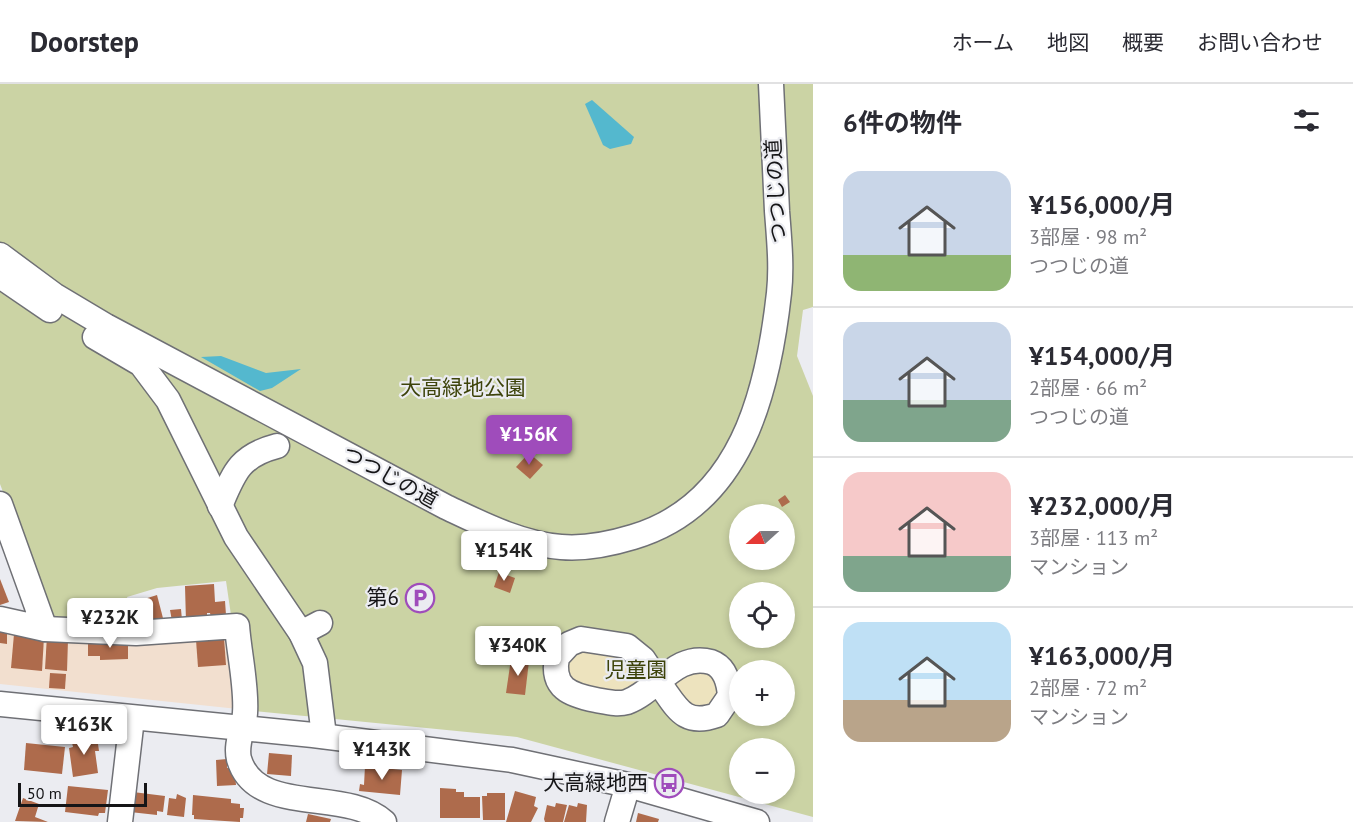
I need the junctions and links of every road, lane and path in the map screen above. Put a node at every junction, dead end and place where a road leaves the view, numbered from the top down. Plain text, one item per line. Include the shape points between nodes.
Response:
1 (771, 84) edge
2 (0, 255) edge
3 (0, 276) edge
4 (277, 446) dead end
5 (0, 504) edge
6 (220, 506) junction
7 (0, 620) edge
8 (45, 629) junction
9 (0, 704) edge
10 (132, 718) junction
11 (242, 728) junction
12 (324, 736) junction
13 (628, 785) junction
14 (120, 822) edge
15 (384, 822) edge
16 (617, 822) edge
17 (757, 822) edge

1 - 2 street, つつじの道 via 779,291 769,366 761,391 736,457 724,476 689,509 654,531 610,544 563,548 537,543 446,507 106,326 54,296
3 - 6 street via 141,364 168,400
4 - 6 street via 255,452 240,464
5 - 8 street
6 - 12 street via 236,537 310,628
7 - 8 street
8 - 11 street via 136,633 237,626 246,713
9 - 10 street
10 - 11 street
10 - 14 street
11 - 12 street
11 - 15 street via 239,757 244,769 268,792 358,807
12 - 13 street via 512,760
13 - 16 street
13 - 17 street

